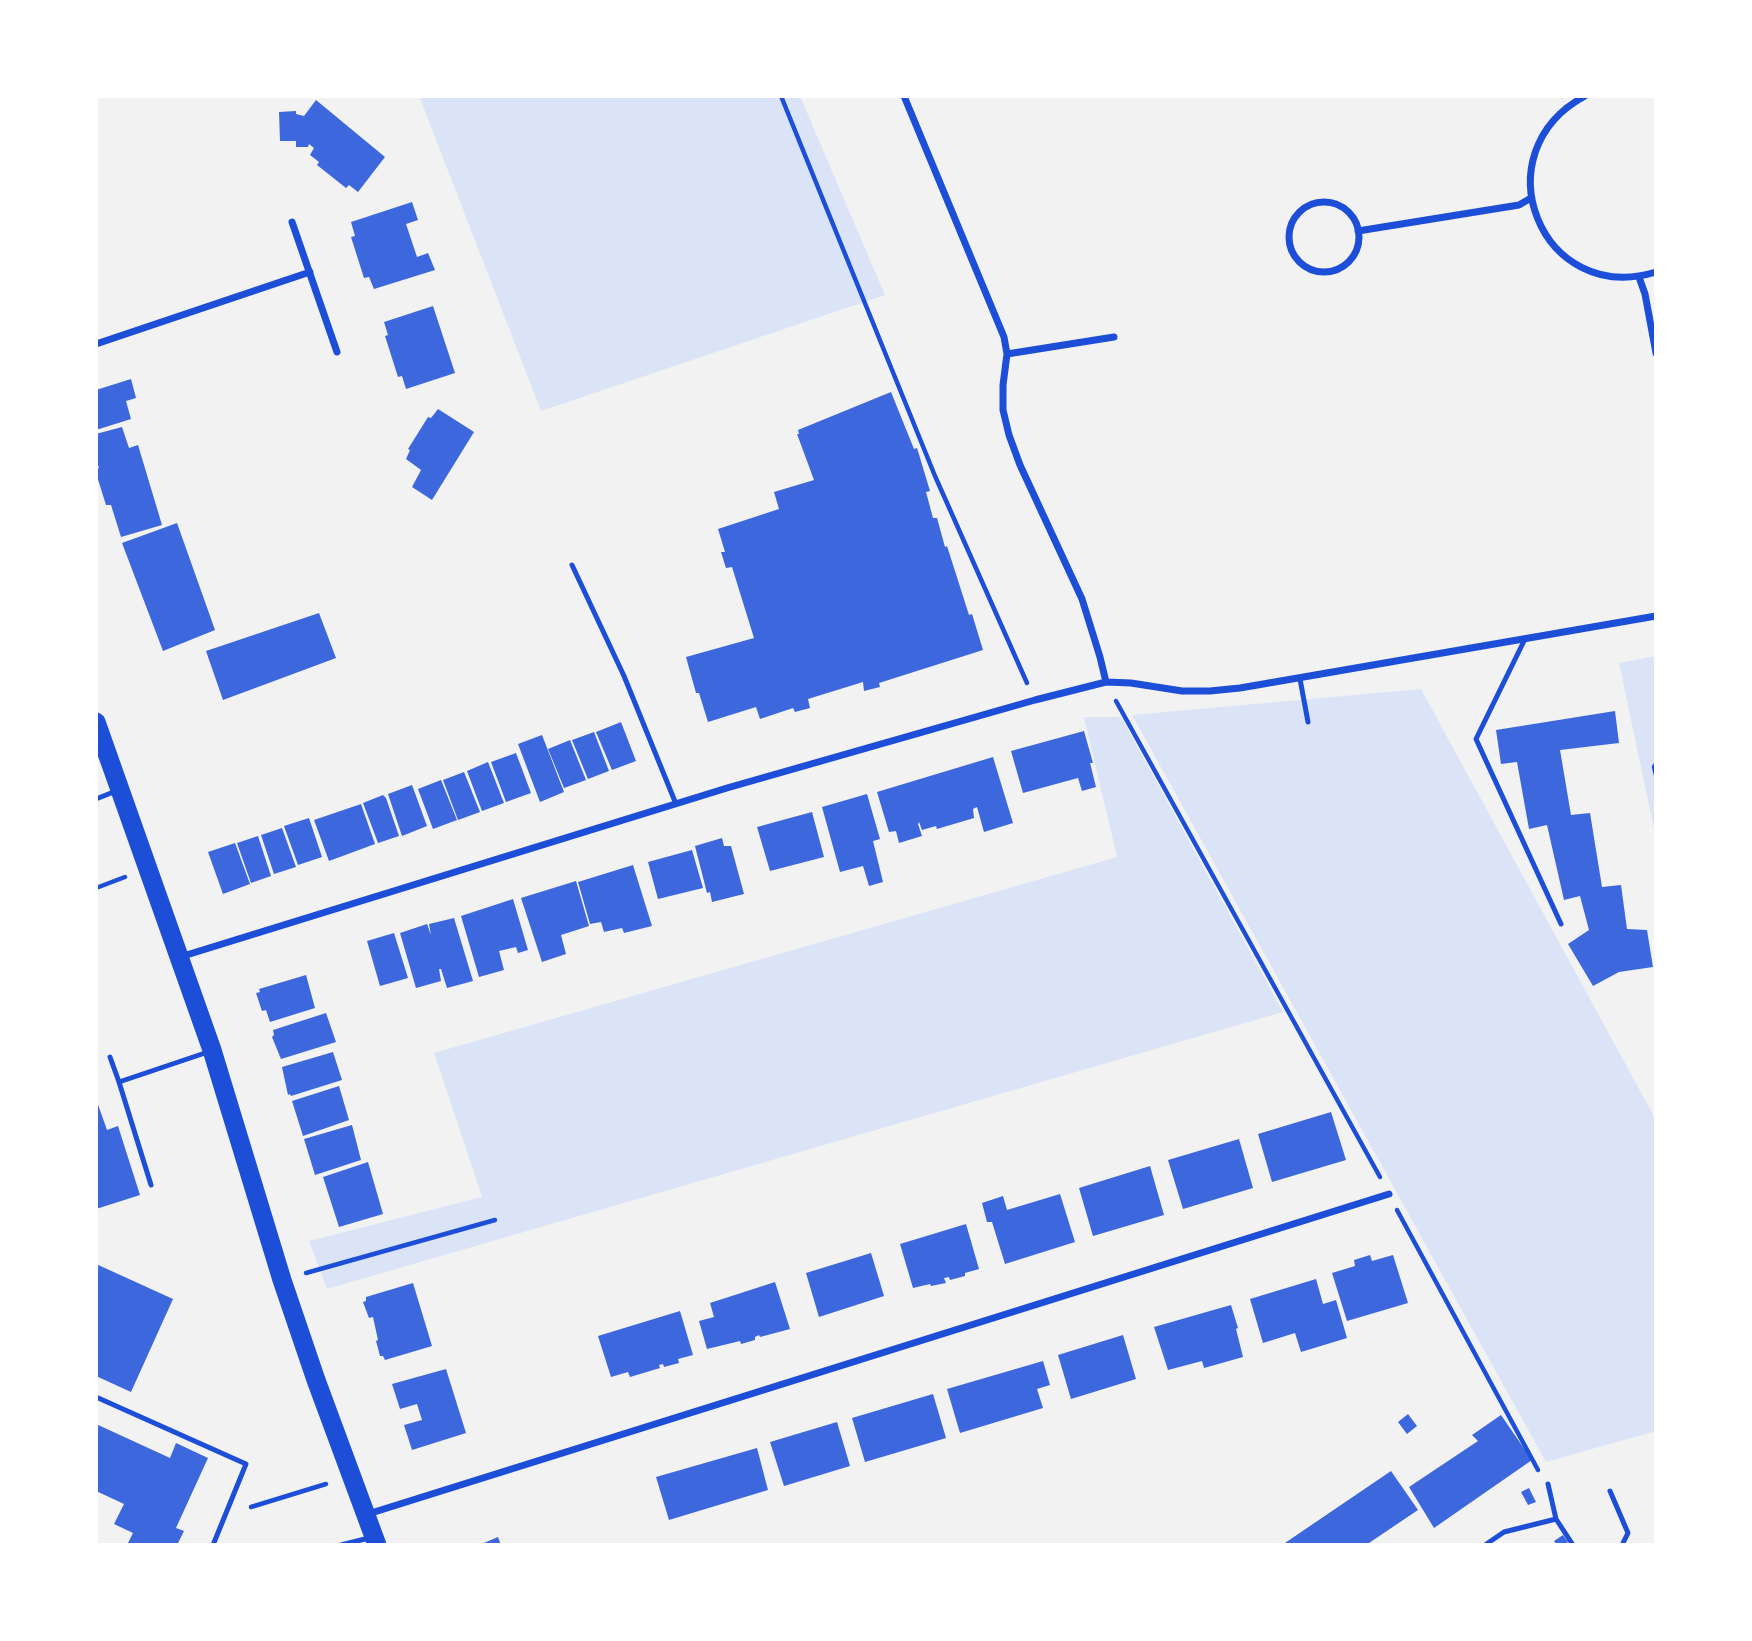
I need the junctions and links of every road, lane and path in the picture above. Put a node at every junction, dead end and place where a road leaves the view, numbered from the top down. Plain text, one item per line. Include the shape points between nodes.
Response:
1 (781, 96) edge
2 (904, 96) edge
3 (1586, 96) edge
4 (1531, 198) junction
5 (292, 222) dead end
6 (1359, 231) junction
7 (310, 272) junction
8 (1656, 272) edge
9 (1639, 277) junction
10 (1114, 337) dead end
11 (96, 344) edge
12 (337, 352) dead end
13 (1656, 353) edge
14 (1007, 354) junction
15 (572, 565) dead end
16 (1656, 616) edge
17 (1526, 638) junction
18 (1300, 679) junction
19 (1106, 682) junction
20 (1035, 700) junction
21 (96, 722) edge
22 (1308, 722) dead end
23 (1656, 764) edge
24 (1656, 775) edge
25 (119, 790) junction
26 (96, 799) edge
27 (676, 804) junction
28 (1562, 924) dead end
29 (179, 957) junction
30 (212, 1050) junction
31 (110, 1057) dead end
32 (118, 1082) junction
33 (151, 1185) dead end
34 (1389, 1194) junction
35 (495, 1220) dead end
36 (282, 1280) junction
37 (96, 1397) edge
38 (327, 1483) dead end
39 (1548, 1484) joint
40 (1610, 1491) dead end
41 (225, 1515) junction
42 (366, 1515) junction
43 (1556, 1519) junction
44 (376, 1541) edge
45 (213, 1545) edge
46 (341, 1545) edge
47 (1485, 1545) edge
48 (1573, 1545) edge
49 (1622, 1545) edge

1 - 20 path via 934,476
2 - 14 street via 1004,337
3 - 4 street via 1563,110 1547,128 1530,174
4 - 6 street via 1519,205
4 - 9 street via 1538,222 1569,260 1615,278
5 - 7 street
6 - 6 street via 1347,209 1324,201 1301,209 1293,218 1289,242 1298,262 1329,272 1349,262
7 - 11 street
7 - 12 street
8 - 9 street
9 - 13 street
10 - 14 street
14 - 19 street via 1003,410 1009,435 1082,599
15 - 27 lane
16 - 17 street
17 - 18 street
17 - 28 lane via 1476,739
18 - 19 street via 1210,691
18 - 22 lane
19 - 20 street
19 - 34 path
20 - 27 street
21 - 25 highway
23 - 24 path
25 - 26 lane
25 - 29 highway
27 - 29 street
29 - 30 highway
30 - 32 lane
30 - 36 highway
31 - 32 lane
32 - 33 lane
34 - 39 path
34 - 42 street
35 - 36 path
36 - 42 highway
37 - 41 lane via 246,1464
38 - 41 path
39 - 43 lane
40 - 49 lane via 1628,1533
41 - 45 lane
42 - 44 highway
43 - 47 lane via 1504,1532
43 - 48 lane
44 - 46 lane

